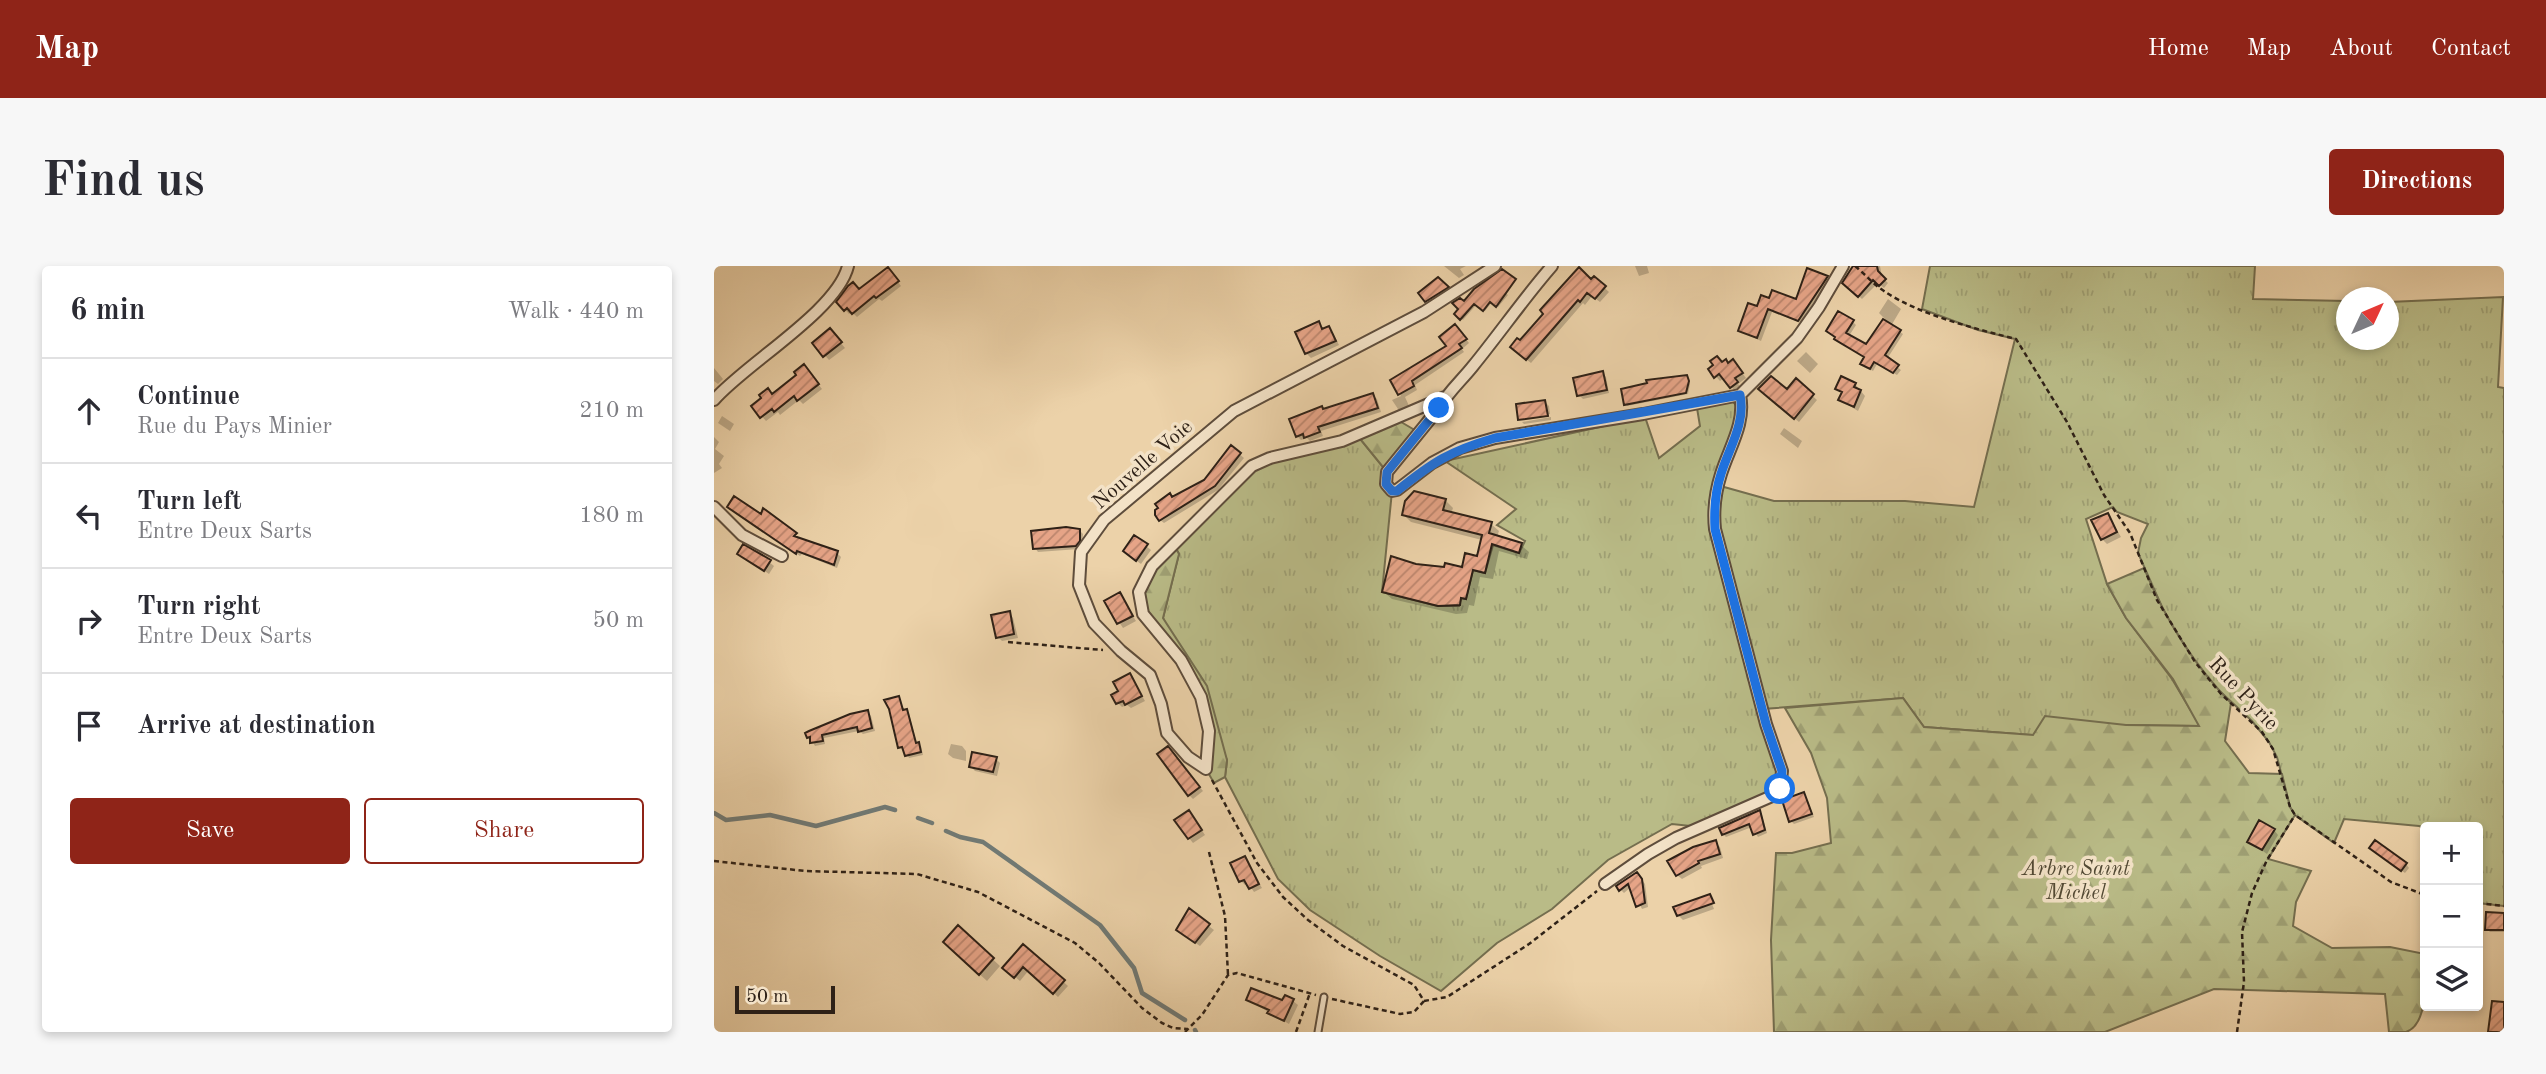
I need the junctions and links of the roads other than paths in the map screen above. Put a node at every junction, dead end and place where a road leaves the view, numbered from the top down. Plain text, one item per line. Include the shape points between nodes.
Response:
1 (848, 266) edge
2 (1495, 266) edge
3 (1552, 266) edge
4 (1843, 266) edge
5 (1740, 395) junction
6 (1445, 397) junction
7 (714, 400) edge
8 (714, 507) edge
9 (782, 556) dead end
10 (1605, 884) road end
11 (1324, 997) road end
12 (1318, 1032) edge

1 - 7 street via 825,303
2 - 6 street, Nouvelle Voie via 1424,312 1234,411 1104,520 1081,552 1079,585 1094,623 1150,675 1167,733 1188,757 1206,769 1209,731 1201,697 1181,660 1143,614 1139,592 1152,566 1252,466 1342,441
3 - 6 street
4 - 5 street via 1797,338
5 - 6 street via 1495,438 1460,448 1392,491 1386,484 1387,472
5 - 10 street via 1740,425 1717,488 1715,529 1782,771 1780,789 1676,838
8 - 9 street via 742,535
11 - 12 lane

